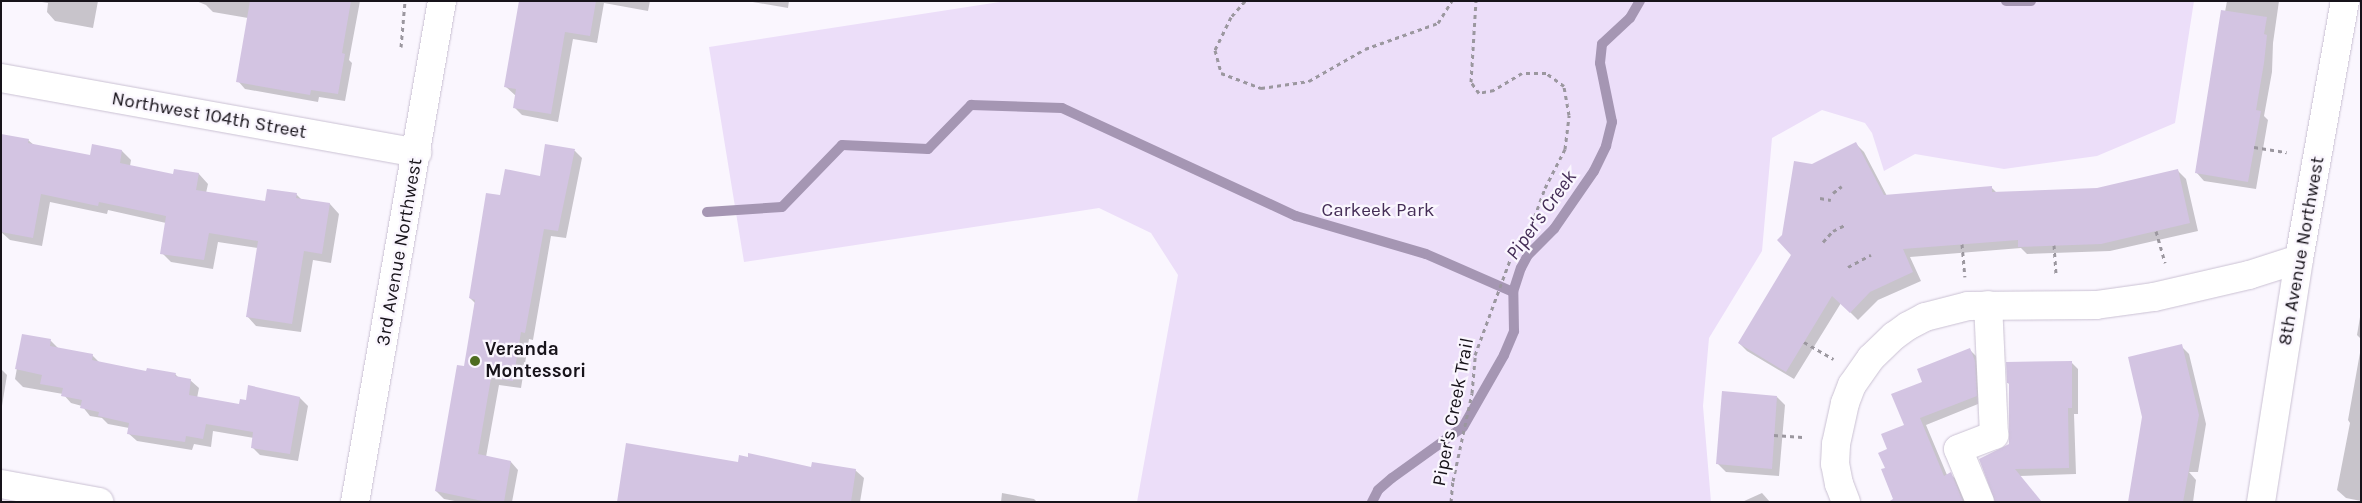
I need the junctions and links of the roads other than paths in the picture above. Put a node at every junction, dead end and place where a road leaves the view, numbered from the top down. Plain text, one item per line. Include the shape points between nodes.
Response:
1 (442, 1) edge
2 (2345, 1) edge
3 (1, 78) edge
4 (417, 153) junction
5 (2299, 260) junction
6 (1988, 305) junction
7 (1, 484) edge
8 (99, 502) edge
9 (355, 502) edge
10 (1846, 502) edge
11 (1980, 502) edge
12 (2261, 502) edge

1 - 4 street, 3rd Avenue Northwest
2 - 5 street, 8th Avenue Northwest
3 - 4 street, Northwest 104th Street
4 - 9 street, 3rd Avenue Northwest
5 - 6 street via 2154,297 2096,305
5 - 12 street, 8th Avenue Northwest
6 - 10 street via 1946,311 1908,326 1881,348 1860,372 1845,403 1836,444 1838,477
6 - 11 street via 1994,435 1958,449
7 - 8 street

